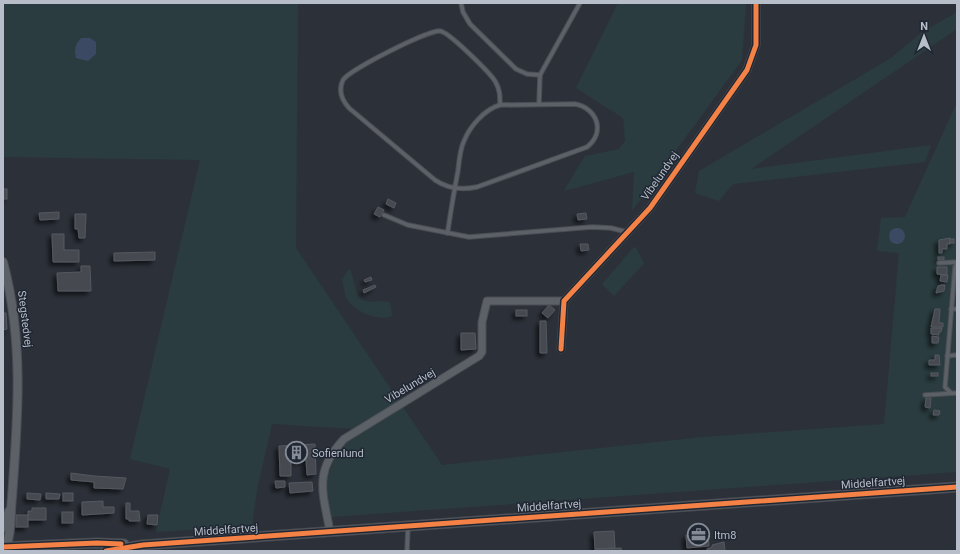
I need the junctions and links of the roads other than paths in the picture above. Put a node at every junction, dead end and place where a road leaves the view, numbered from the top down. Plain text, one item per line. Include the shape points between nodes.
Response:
1 (461, 3) edge
2 (580, 3) edge
3 (756, 3) edge
4 (540, 75) junction
5 (539, 104) junction
6 (500, 105) junction
7 (455, 188) junction
8 (384, 215) dead end
9 (628, 232) junction
10 (447, 233) junction
11 (3, 262) edge
12 (939, 263) dead end
13 (957, 263) edge
14 (564, 300) junction
15 (951, 309) junction
16 (957, 309) edge
17 (561, 349) dead end
18 (947, 356) junction
19 (957, 356) edge
20 (957, 392) edge
21 (951, 393) junction
22 (925, 394) dead end
23 (957, 487) edge
24 (12, 499) junction
25 (408, 526) junction
26 (3, 528) edge
27 (330, 532) junction
28 (143, 545) junction
29 (5, 548) edge
30 (106, 551) edge
31 (407, 551) edge

1 - 4 lane via 470,24 516,69 527,74
2 - 4 lane
3 - 9 street, Vibelundvej via 756,44 747,70 650,208
4 - 5 lane
5 - 6 lane
5 - 7 lane via 575,104 588,108 597,123 594,140 587,146 477,187
6 - 7 lane via 486,111 463,141
6 - 7 lane via 500,90 495,81 452,37 441,31 428,33 407,43 359,67 344,79 341,95 349,108 435,180
7 - 10 lane
8 - 10 lane via 408,225
9 - 10 lane via 592,227 476,237
9 - 14 street, Vibelundvej
11 - 24 street, Stegstedvej via 16,326 19,363
12 - 13 lane
13 - 15 lane
14 - 17 street
14 - 27 street, Vibelundvej via 487,301 482,322 482,352 479,356 344,439 327,461 321,486
15 - 16 lane
15 - 18 lane
18 - 19 lane
18 - 21 lane via 945,387
20 - 21 lane
21 - 22 lane
23 - 25 main road, Middelfartvej
24 - 26 street, Stegstedvej
24 - 29 street, Stegstedvej via 11,526
25 - 27 main road, Middelfartvej
25 - 31 lane
27 - 28 main road, Middelfartvej
28 - 29 main road, Middelfartvej via 97,543
28 - 30 main road, Middelfartvej

